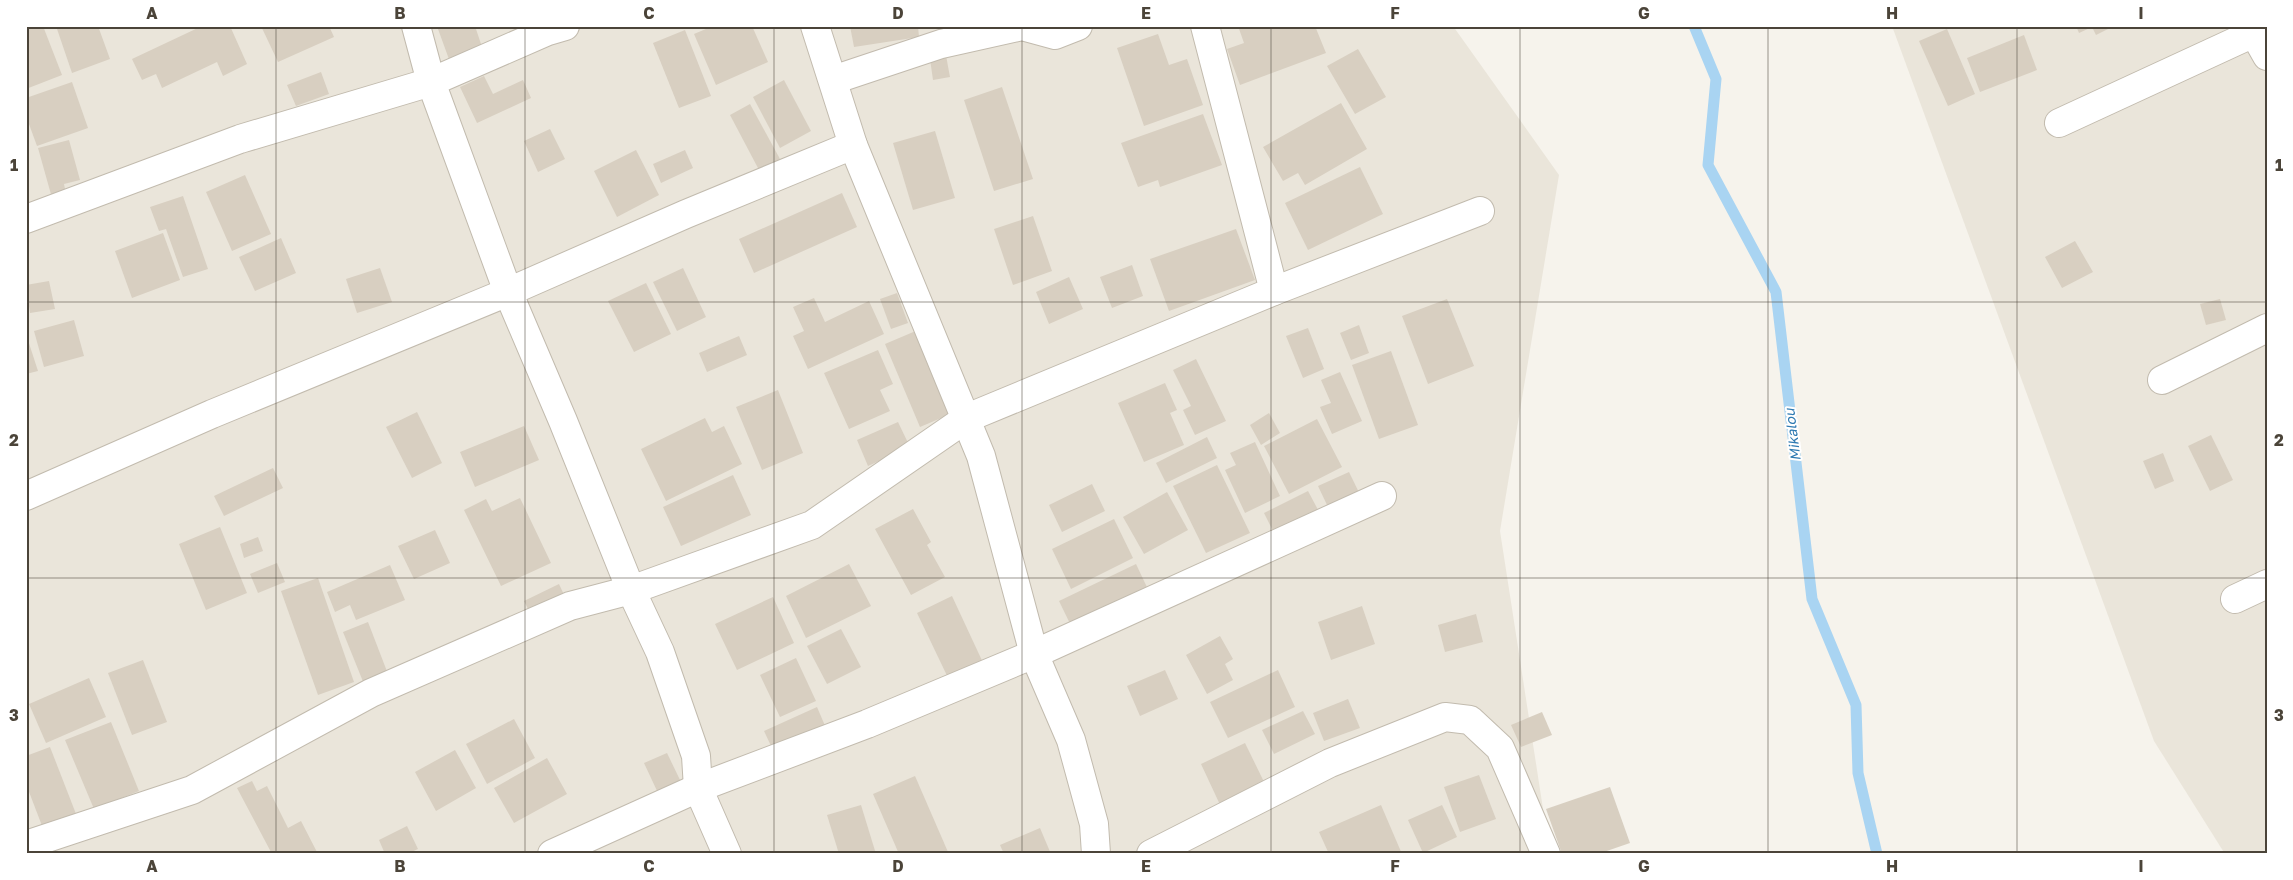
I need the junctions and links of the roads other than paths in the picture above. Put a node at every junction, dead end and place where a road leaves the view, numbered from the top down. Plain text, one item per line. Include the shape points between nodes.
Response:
1 (416, 26) edge
2 (565, 26) edge
3 (815, 26) edge
4 (1078, 26) edge
5 (1206, 26) edge
6 (2257, 29) edge
7 (2267, 56) edge
8 (833, 80) junction
9 (430, 82) junction
10 (2059, 123) dead end
11 (853, 146) junction
12 (1480, 211) dead end
13 (26, 219) edge
14 (1274, 291) junction
15 (508, 292) junction
16 (2267, 328) edge
17 (2162, 380) dead end
18 (967, 418) junction
19 (26, 496) edge
20 (1382, 496) dead end
21 (2267, 584) edge
22 (631, 590) junction
23 (2235, 599) dead end
24 (1034, 654) junction
25 (698, 788) junction
26 (26, 846) edge
27 (552, 854) edge
28 (727, 854) edge
29 (1096, 854) edge
30 (1151, 854) edge
31 (1546, 854) edge

1 - 9 street
2 - 9 street
3 - 8 street
4 - 8 street via 1055,35 1022,26 950,42
5 - 14 street
6 - 7 street
6 - 10 street
8 - 11 street
9 - 13 street via 240,139
9 - 15 street
11 - 15 street
11 - 18 street
12 - 14 street
14 - 18 street
15 - 19 street via 212,414
15 - 22 street
16 - 17 street
18 - 22 street via 812,525
18 - 24 street
20 - 24 street
21 - 23 street
22 - 25 street via 660,652 696,756
22 - 26 street via 570,606 371,693 192,790
24 - 25 street via 867,724
24 - 29 street via 1071,740 1094,824
25 - 27 street
25 - 28 street
30 - 31 street via 1330,762 1445,717 1470,720 1500,748

